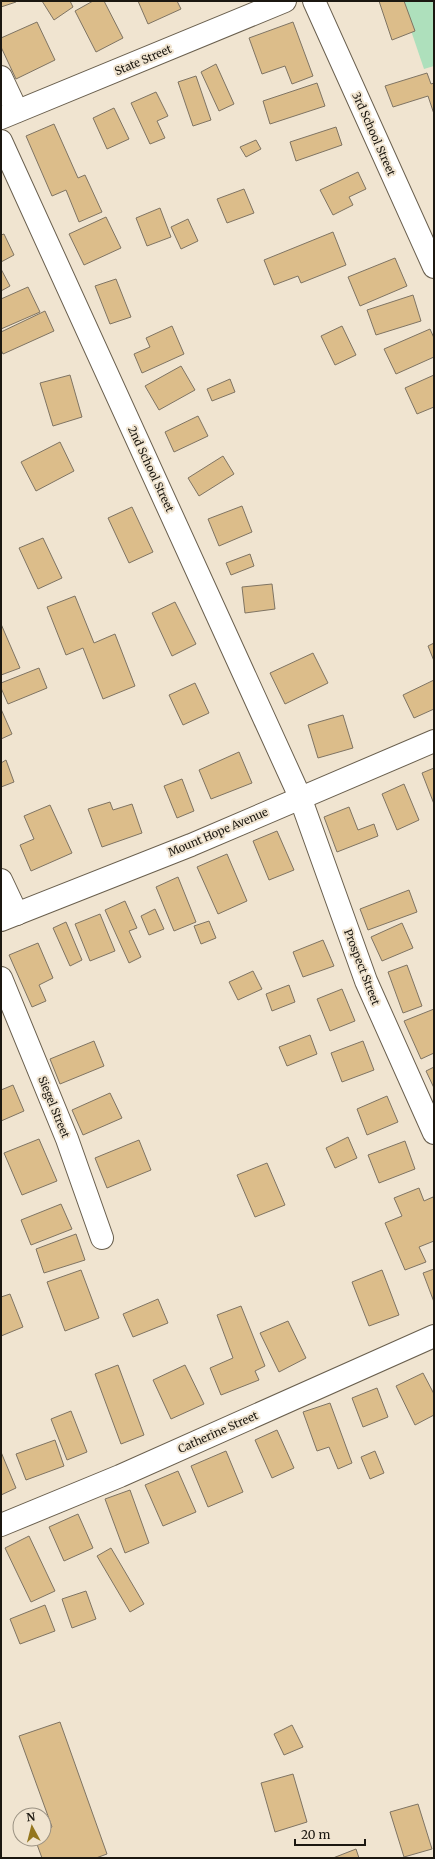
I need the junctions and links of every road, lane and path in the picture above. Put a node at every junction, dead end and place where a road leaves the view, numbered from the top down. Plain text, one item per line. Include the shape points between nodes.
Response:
1 (285, 1) edge
2 (314, 1) edge
3 (262, 5) edge
4 (1, 77) edge
5 (9, 114) edge
6 (1, 141) edge
7 (434, 267) edge
8 (434, 741) edge
9 (300, 797) junction
10 (1, 880) edge
11 (9, 917) edge
12 (1, 978) edge
13 (434, 1133) edge
14 (102, 1238) dead end
15 (434, 1336) edge
16 (1, 1525) edge

1 - 3 street, State Street
2 - 7 street, 3rd School Street
3 - 5 street, State Street
4 - 5 street
6 - 9 street, 2nd School Street
8 - 9 street, Mount Hope Avenue
9 - 11 street, Mount Hope Avenue via 191,845
9 - 13 street, Prospect Street via 366,981
10 - 11 street
12 - 14 street, Siegel Street via 67,1139
15 - 16 street, Catherine Street via 120,1476

